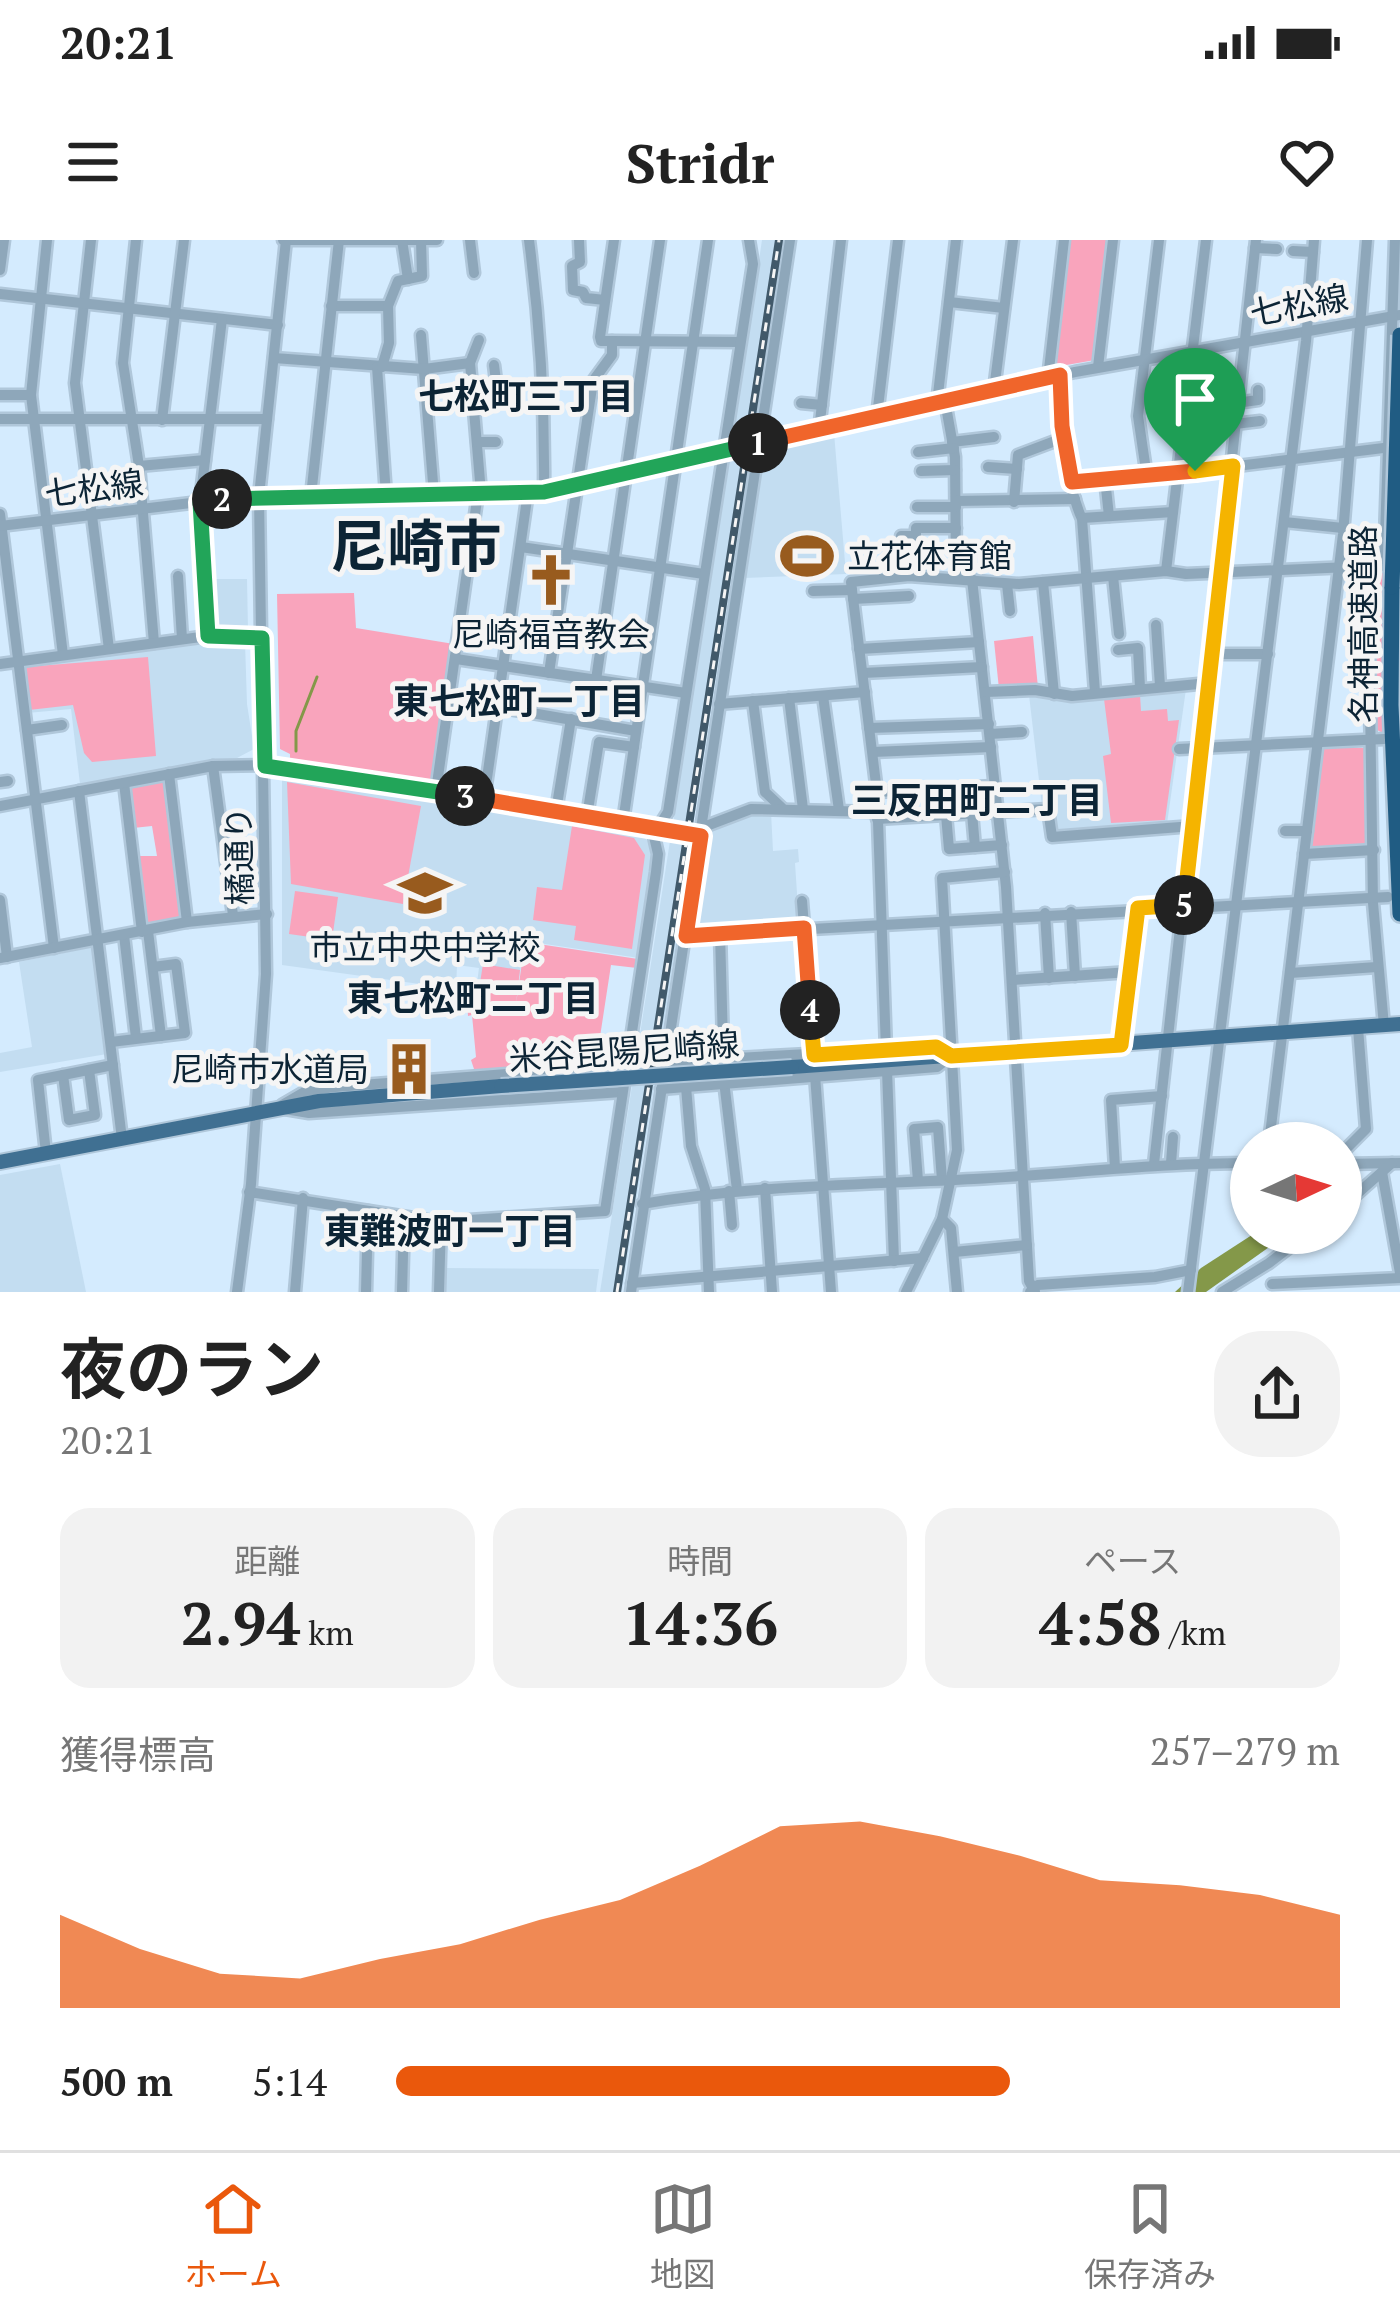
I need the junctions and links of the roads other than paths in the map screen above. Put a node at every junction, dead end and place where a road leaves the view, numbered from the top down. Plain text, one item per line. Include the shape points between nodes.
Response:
1 (4, 240) edge
2 (47, 240) edge
3 (91, 240) edge
4 (136, 240) edge
5 (184, 240) edge
6 (284, 240) edge
7 (339, 240) edge
8 (421, 240) edge
9 (437, 240) edge
10 (470, 240) edge
11 (529, 240) edge
12 (579, 240) edge
13 (614, 240) edge
14 (660, 240) edge
15 (708, 240) edge
16 (749, 240) edge
17 (790, 240) edge
18 (841, 240) edge
19 (898, 240) edge
20 (956, 240) edge
21 (1012, 240) edge
22 (1064, 240) edge
23 (1112, 240) edge
24 (1159, 240) edge
25 (1206, 240) edge
26 (1367, 240) edge
27 (1395, 240) edge
28 (402, 241) edge
29 (1256, 244) edge
30 (1314, 246) edge
31 (1277, 249) dead end
32 (1293, 250) dead end
33 (1010, 265) junction
34 (1026, 267) dead end
35 (0, 270) edge
36 (474, 273) dead end
37 (408, 279) junction
38 (0, 294) edge
39 (40, 298) junction
40 (605, 300) junction
41 (949, 302) junction
42 (84, 303) junction
43 (332, 306) junction
44 (388, 306) junction
45 (1004, 308) junction
46 (128, 310) junction
47 (174, 315) junction
48 (1396, 316) edge
49 (222, 319) junction
50 (1362, 322) junction
51 (278, 325) junction
52 (1307, 332) junction
53 (421, 335) dead end
54 (1400, 335) edge
55 (479, 340) dead end
56 (645, 340) junction
57 (612, 341) junction
58 (693, 341) junction
59 (740, 342) junction
60 (1245, 342) junction
61 (1193, 351) junction
62 (274, 358) junction
63 (1145, 359) junction
64 (108, 361) dead end
65 (325, 363) junction
66 (470, 363) junction
67 (123, 364) junction
68 (494, 364) dead end
69 (379, 367) junction
70 (1098, 368) junction
71 (424, 369) junction
72 (1054, 376) junction
73 (994, 389) junction
74 (1258, 390) dead end
75 (472, 391) junction
76 (0, 394) edge
77 (31, 395) junction
78 (941, 402) junction
79 (801, 403) dead end
80 (1236, 403) junction
81 (822, 405) junction
82 (715, 414) dead end
83 (730, 416) junction
84 (877, 416) junction
85 (80, 418) junction
86 (0, 419) edge
87 (34, 419) junction
88 (131, 419) junction
89 (162, 419) junction
90 (267, 419) junction
91 (210, 420) junction
92 (1260, 422) dead end
93 (1235, 424) junction
94 (819, 430) junction
95 (994, 437) dead end
96 (1063, 438) junction
97 (477, 442) junction
98 (496, 442) dead end
99 (759, 443) junction
100 (953, 445) junction
101 (1394, 447) edge
102 (724, 452) junction
103 (918, 452) dead end
104 (1350, 452) junction
105 (1292, 459) junction
106 (205, 460) junction
107 (675, 463) junction
108 (139, 466) junction
109 (1233, 466) junction
110 (988, 467) dead end
111 (1017, 469) junction
112 (955, 470) junction
113 (922, 471) dead end
114 (1178, 473) junction
115 (626, 474) junction
116 (1147, 477) junction
117 (1105, 478) junction
118 (1072, 482) junction
119 (578, 485) junction
120 (528, 492) junction
121 (544, 492) junction
122 (480, 493) junction
123 (386, 495) junction
124 (434, 495) junction
125 (259, 496) junction
126 (310, 496) junction
127 (1075, 499) junction
128 (200, 502) junction
129 (1014, 502) junction
130 (956, 504) junction
131 (917, 508) dead end
132 (142, 510) junction
133 (1173, 512) junction
134 (0, 514) edge
135 (92, 515) junction
136 (1113, 516) junction
137 (1082, 518) junction
138 (46, 520) junction
139 (1284, 522) junction
140 (1, 526) edge
141 (956, 528) junction
142 (1343, 528) junction
143 (1118, 530) dead end
144 (901, 536) dead end
145 (521, 547) junction
146 (567, 554) junction
147 (614, 560) junction
148 (1400, 565) edge
149 (1368, 566) junction
150 (1384, 566) junction
151 (660, 568) junction
152 (1339, 568) junction
153 (1278, 570) junction
154 (1166, 572) junction
155 (1222, 573) junction
156 (704, 574) junction
157 (178, 576) dead end
158 (1113, 576) junction
159 (956, 577) junction
160 (1085, 578) junction
161 (971, 579) junction
162 (1043, 582) junction
163 (1007, 584) junction
164 (813, 591) dead end
165 (852, 594) junction
166 (909, 596) dead end
167 (1010, 611) dead end
168 (1156, 625) dead end
169 (1119, 634) dead end
170 (208, 636) junction
171 (262, 638) junction
172 (182, 640) junction
173 (979, 642) junction
174 (154, 643) junction
175 (109, 649) junction
176 (859, 649) junction
177 (1118, 650) dead end
178 (1213, 654) junction
179 (64, 655) junction
180 (1268, 655) junction
181 (456, 659) junction
182 (18, 661) junction
183 (0, 664) edge
184 (503, 666) junction
185 (982, 667) junction
186 (549, 673) junction
187 (862, 673) junction
188 (596, 680) junction
189 (1209, 683) junction
190 (642, 686) junction
191 (1160, 686) junction
192 (1140, 688) junction
193 (865, 692) junction
194 (986, 692) junction
195 (1095, 692) junction
196 (686, 693) junction
197 (1054, 694) junction
198 (823, 696) junction
199 (789, 698) junction
200 (753, 701) junction
201 (719, 704) junction
202 (497, 707) junction
203 (571, 719) junction
204 (62, 725) dead end
205 (869, 728) junction
206 (27, 731) junction
207 (636, 731) junction
208 (1022, 732) dead end
209 (11, 734) dead end
210 (990, 735) junction
211 (1377, 740) junction
212 (1318, 742) junction
213 (1257, 745) junction
214 (634, 747) junction
215 (1202, 748) junction
216 (1179, 749) dead end
217 (873, 752) junction
218 (213, 766) junction
219 (265, 766) junction
220 (169, 775) junction
221 (124, 783) junction
222 (995, 786) junction
223 (79, 791) junction
224 (436, 791) junction
225 (877, 792) junction
226 (484, 799) junction
227 (36, 800) junction
228 (0, 806) edge
229 (782, 808) junction
230 (802, 808) junction
231 (839, 810) junction
232 (556, 811) junction
233 (998, 812) junction
234 (972, 813) junction
235 (946, 815) junction
236 (587, 816) junction
237 (877, 816) junction
238 (623, 822) junction
239 (1193, 826) junction
240 (654, 828) junction
241 (1285, 831) dead end
242 (701, 832) junction
243 (1307, 832) junction
244 (1002, 845) junction
245 (974, 847) junction
246 (1374, 850) junction
247 (1304, 854) junction
248 (1005, 872) junction
249 (1373, 897) junction
250 (1388, 897) dead end
251 (0, 900) edge
252 (1298, 900) junction
253 (802, 901) dead end
254 (1238, 903) junction
255 (1184, 906) junction
256 (1138, 908) junction
257 (1070, 912) junction
258 (1045, 913) junction
259 (267, 914) junction
260 (1400, 914) edge
261 (233, 915) junction
262 (1008, 915) junction
263 (942, 919) junction
264 (187, 922) junction
265 (881, 923) junction
266 (804, 928) junction
267 (145, 931) junction
268 (720, 933) junction
269 (124, 935) junction
270 (686, 936) junction
271 (98, 940) junction
272 (54, 948) junction
273 (3, 957) edge
274 (153, 967) junction
275 (1377, 967) junction
276 (1130, 972) junction
277 (1290, 974) junction
278 (1075, 976) junction
279 (1049, 977) junction
280 (1012, 980) junction
281 (1392, 1025) edge
282 (1358, 1028) junction
283 (1282, 1034) junction
284 (161, 1036) junction
285 (136, 1038) junction
286 (1222, 1038) junction
287 (111, 1042) junction
288 (1168, 1042) junction
289 (1121, 1045) junction
290 (886, 1051) junction
291 (1017, 1052) junction
292 (814, 1055) junction
293 (951, 1056) junction
294 (665, 1061) junction
295 (723, 1061) junction
296 (113, 1065) junction
297 (627, 1065) junction
298 (89, 1070) junction
299 (886, 1070) junction
300 (814, 1075) junction
301 (63, 1076) junction
302 (724, 1081) junction
303 (686, 1087) junction
304 (661, 1089) junction
305 (622, 1092) junction
306 (1162, 1096) junction
307 (277, 1108) junction
308 (257, 1112) junction
309 (1272, 1122) edge
310 (1362, 1134) edge
311 (1173, 1137) dead end
312 (122, 1139) junction
313 (46, 1154) junction
314 (0, 1162) edge
315 (1172, 1163) junction
316 (1205, 1163) junction
317 (1230, 1163) edge
318 (1154, 1164) junction
319 (1389, 1166) edge
320 (1115, 1168) junction
321 (1024, 1176) junction
322 (948, 1180) junction
323 (918, 1181) junction
324 (890, 1182) junction
325 (824, 1186) junction
326 (765, 1188) junction
327 (733, 1190) junction
328 (1362, 1190) edge
329 (248, 1192) junction
330 (705, 1193) junction
331 (303, 1198) junction
332 (642, 1204) junction
333 (368, 1211) junction
334 (404, 1218) junction
335 (943, 1219) junction
336 (441, 1222) junction
337 (732, 1225) dead end
338 (1027, 1245) junction
339 (954, 1252) junction
340 (1281, 1254) edge
341 (923, 1258) junction
342 (894, 1261) junction
343 (1269, 1263) junction
344 (830, 1266) junction
345 (771, 1271) junction
346 (1191, 1271) junction
347 (1400, 1275) edge
348 (708, 1276) junction
349 (631, 1287) edge
350 (1073, 1287) edge
351 (1273, 1288) edge
352 (1033, 1291) edge
353 (237, 1292) edge
354 (295, 1292) edge
355 (367, 1292) edge
356 (402, 1292) edge
357 (439, 1292) edge
358 (710, 1292) edge
359 (772, 1292) edge
360 (831, 1292) edge
361 (906, 1292) edge
362 (957, 1292) edge
363 (1187, 1292) edge
364 (1222, 1292) edge

1 - 35 street
2 - 39 street
3 - 42 street
4 - 46 street
5 - 47 street
6 - 7 street
6 - 51 street, 橘通り
7 - 28 street
7 - 43 street
8 - 9 street
8 - 28 street
8 - 37 street via 422,276
10 - 36 street
11 - 121 street via 544,371
12 - 40 street via 573,290
13 - 40 street
14 - 56 street
15 - 58 street
16 - 59 street
17 - 99 street
18 - 81 street
19 - 84 street
20 - 41 street
21 - 33 street
22 - 72 street
23 - 70 street
24 - 63 street
25 - 61 street
26 - 50 street
27 - 48 street
28 - 37 street
29 - 31 street
29 - 60 street
30 - 32 street
30 - 52 street
33 - 34 street
33 - 45 street
37 - 44 street via 398,281
38 - 39 street
39 - 42 street
39 - 77 street
40 - 57 street via 600,337
41 - 45 street
41 - 78 street
42 - 46 street
42 - 85 street via 75,382
43 - 44 street
43 - 65 street
44 - 69 street via 389,343
45 - 73 street via 1007,341
46 - 47 street
46 - 67 street
47 - 49 street
47 - 89 street
48 - 50 street, 七松線
48 - 101 street
49 - 51 street
49 - 91 street
50 - 52 street, 七松線
50 - 104 street
51 - 62 street, 橘通り
52 - 60 street, 七松線
52 - 105 street
53 - 71 street
54 - 260 highway, 名神高速道路, bridge via 1391,705
55 - 66 street
56 - 57 street
56 - 58 street
56 - 115 street
57 - 119 street via 612,355 593,381
58 - 59 street
58 - 107 street
59 - 83 street
60 - 61 street, 七松線
60 - 80 street
61 - 63 street, 七松線
61 - 114 street
62 - 65 street
62 - 90 street, 橘通り
63 - 70 street, 七松線
63 - 116 street via 1138,416
64 - 67 street
65 - 69 street
65 - 126 street
66 - 71 street
66 - 75 street
67 - 88 street
68 - 75 street via 502,389
69 - 71 street
69 - 123 street
70 - 72 street, 七松線
71 - 124 street
72 - 73 street, 七松線
72 - 96 street
73 - 78 street, 七松線
74 - 80 street via 1258,400
75 - 97 street
76 - 77 street
77 - 87 street
78 - 84 street, 七松線
78 - 100 street
79 - 81 street
80 - 93 street
81 - 94 street
82 - 83 street
83 - 102 street
84 - 94 street, 七松線
85 - 87 street
85 - 88 street
85 - 135 street
86 - 87 street
87 - 138 street
88 - 89 street
88 - 108 street
89 - 91 street
90 - 91 street
90 - 125 street, 橘通り
91 - 106 street
92 - 93 street
93 - 109 street
94 - 99 street, 七松線
95 - 100 street
96 - 111 street via 1018,455
96 - 118 street
97 - 98 street
97 - 122 street
99 - 102 street, 七松線
99 - 201 street
100 - 103 street
100 - 112 street
101 - 104 street
101 - 150 street
102 - 107 street, 七松線
102 - 156 street
104 - 105 street
104 - 142 street
105 - 109 street
105 - 139 street
106 - 108 street
106 - 128 street
107 - 115 street, 七松線
107 - 151 street
108 - 132 street
109 - 114 street
109 - 155 street
110 - 111 street
111 - 129 street
112 - 113 street
112 - 130 street
114 - 116 street
114 - 133 street
115 - 119 street, 七松線
115 - 147 street
116 - 117 street
117 - 118 street
117 - 136 street
118 - 127 street
119 - 121 street, 七松線
119 - 146 street
120 - 121 street, 七松線
120 - 122 street, 七松線
120 - 145 street
122 - 124 street, 七松線
122 - 181 street
123 - 124 street, 七松線
123 - 126 street, 七松線
125 - 126 street, 七松線
125 - 128 street, 七松線
125 - 171 street, 橘通り
127 - 129 street
127 - 137 street
128 - 132 street, 七松線
128 - 170 street
129 - 130 street
130 - 131 street
130 - 141 street
132 - 135 street, 七松線
132 - 174 street
133 - 136 street
133 - 154 street
134 - 140 street
135 - 138 street, 七松線
135 - 175 street
136 - 137 street
136 - 143 street
137 - 160 street
138 - 140 street, 七松線
138 - 179 street
139 - 142 street
139 - 153 street
140 - 182 street
141 - 144 street
141 - 159 street
142 - 152 street
145 - 146 street
145 - 184 street
146 - 147 street
146 - 186 street
147 - 151 street
147 - 188 street
148 - 150 street
149 - 150 street
149 - 152 street
149 - 211 street
151 - 156 street
151 - 190 street
152 - 153 street
152 - 212 street
153 - 155 street
153 - 180 street
154 - 155 street
154 - 158 street
155 - 178 street
156 - 196 street
157 - 172 street
158 - 160 street
158 - 169 street
159 - 161 street
159 - 165 street via 851,582
160 - 162 street
160 - 195 street
161 - 163 street
161 - 173 street
162 - 163 street
162 - 197 street
163 - 167 street
164 - 165 street
165 - 166 street
165 - 176 street
168 - 191 street
170 - 171 street
170 - 172 street
171 - 219 street, 橘通り
172 - 174 street
173 - 176 street
173 - 185 street
174 - 175 street
175 - 179 street
176 - 187 street
177 - 192 street via 1138,648
178 - 180 street
178 - 189 street
179 - 182 street
180 - 213 street
181 - 184 street
181 - 224 street
182 - 183 street
182 - 206 street
184 - 186 street
184 - 202 street
185 - 187 street
185 - 194 street
186 - 188 street
187 - 193 street
188 - 190 street
189 - 191 street
189 - 215 street
190 - 196 street
190 - 207 street
191 - 192 street
192 - 195 street
193 - 198 street
193 - 205 street
194 - 197 street
194 - 210 street
195 - 197 street
196 - 240 street via 668,812
198 - 199 street
198 - 231 street
199 - 200 street
199 - 230 street
200 - 201 street
200 - 229 street via 765,793
201 - 242 street
202 - 203 street
202 - 226 street
203 - 207 street
203 - 232 street
204 - 206 street
205 - 210 street
205 - 217 street
206 - 209 street
206 - 227 street
207 - 214 street
208 - 210 street
210 - 217 street
210 - 222 street
211 - 212 street
211 - 246 street
212 - 213 street
212 - 243 street
213 - 215 street
213 - 254 street
214 - 236 street via 599,742
214 - 238 street
215 - 216 street
215 - 239 street
217 - 225 street
218 - 219 street
218 - 220 street
218 - 261 street
219 - 224 street
219 - 259 street, 橘通り
220 - 221 street
220 - 264 street
221 - 223 street
221 - 267 street
222 - 225 street
222 - 233 street
223 - 227 street
223 - 271 street
224 - 226 street
225 - 237 street
226 - 232 street
227 - 228 street
227 - 272 street
229 - 230 street
229 - 242 street via 742,810
230 - 231 street
231 - 237 street
232 - 236 street
233 - 234 street
233 - 239 street via 1048,809 1052,837
233 - 244 street
234 - 235 street
234 - 245 street
235 - 237 street
235 - 245 street via 949,849
236 - 238 street
237 - 265 street
238 - 240 street
239 - 255 street
240 - 242 street
240 - 297 street via 656,872
241 - 243 street
242 - 270 street
243 - 247 street
244 - 245 street
244 - 248 street
246 - 247 street
246 - 249 street
247 - 252 street
248 - 262 street
248 - 263 street via 942,878
249 - 250 street
249 - 252 street
249 - 275 street
251 - 273 street
252 - 254 street
252 - 277 street
253 - 266 street
254 - 255 street
254 - 286 street
255 - 256 street
255 - 288 street
256 - 257 street
256 - 276 street
257 - 258 street
257 - 278 street
258 - 262 street
258 - 279 street
259 - 261 street
259 - 308 street, 橘通り
261 - 264 street
262 - 263 street
262 - 280 street
263 - 265 street
263 - 293 street
264 - 267 street
265 - 266 street
265 - 290 street
266 - 268 street
266 - 292 street
267 - 269 street
267 - 274 street
268 - 270 street
268 - 295 street
269 - 271 street
269 - 285 street
270 - 294 street
271 - 272 street
271 - 287 street
272 - 273 street
274 - 284 street
274 - 284 street via 176,964 185,1033
275 - 277 street
275 - 281 street
276 - 278 street
276 - 289 street
277 - 283 street
278 - 279 street
279 - 280 street
280 - 291 street
281 - 282 main road, 米谷昆陽尼崎線
282 - 283 main road, 米谷昆陽尼崎線
282 - 310 street
283 - 286 main road, 米谷昆陽尼崎線
283 - 309 street
284 - 285 street
285 - 287 street
286 - 288 main road, 米谷昆陽尼崎線
286 - 316 street
287 - 296 street
288 - 289 main road, 米谷昆陽尼崎線
288 - 306 street
289 - 291 main road, 米谷昆陽尼崎線
290 - 292 street
290 - 293 street via 936,1047
291 - 293 main road, 米谷昆陽尼崎線
291 - 321 street
292 - 295 street
293 - 299 street via 938,1066
293 - 307 main road, 米谷昆陽尼崎線, bridge via 350,1096
293 - 322 street via 957,1137
294 - 295 street
294 - 304 street
295 - 302 street
296 - 298 street
296 - 312 street
297 - 305 street
297 - 307 street via 334,1087
298 - 301 street
298 - 301 street via 94,1115 69,1120
299 - 300 street
299 - 324 street
300 - 302 street
300 - 325 street
301 - 313 street via 38,1080
302 - 303 street
302 - 327 street
303 - 304 street
303 - 330 street
304 - 332 street
305 - 307 street via 309,1114
305 - 336 street via 605,1211
306 - 318 street
306 - 320 street via 1111,1100
307 - 308 main road, 米谷昆陽尼崎線
308 - 312 main road, 米谷昆陽尼崎線
308 - 329 street, 橘通り
311 - 315 street
312 - 313 main road, 米谷昆陽尼崎線
313 - 314 main road, 米谷昆陽尼崎線
315 - 316 street
315 - 318 street
316 - 317 street
316 - 346 street
318 - 320 street
319 - 328 street
319 - 347 street
320 - 321 street
321 - 322 street
321 - 338 street
322 - 323 street
322 - 323 street via 938,1126 914,1129
322 - 335 street
323 - 324 street
324 - 325 street
324 - 342 street
325 - 326 street
325 - 344 street
326 - 327 street
326 - 345 street
327 - 330 street
327 - 337 street
329 - 331 street
329 - 353 street, 橘通り
330 - 332 street
330 - 348 street
331 - 333 street
331 - 354 street
332 - 349 street
333 - 334 street
333 - 355 street
334 - 336 street
334 - 356 street
335 - 339 street
335 - 341 street
336 - 357 street
338 - 339 street
338 - 352 street
339 - 362 street
340 - 343 street
341 - 342 street
341 - 361 street
342 - 344 street
343 - 351 street
343 - 364 street
344 - 345 street
344 - 360 street
345 - 348 street
345 - 359 street
346 - 350 street
346 - 363 street
347 - 351 street
348 - 349 street
348 - 358 street
350 - 352 street

